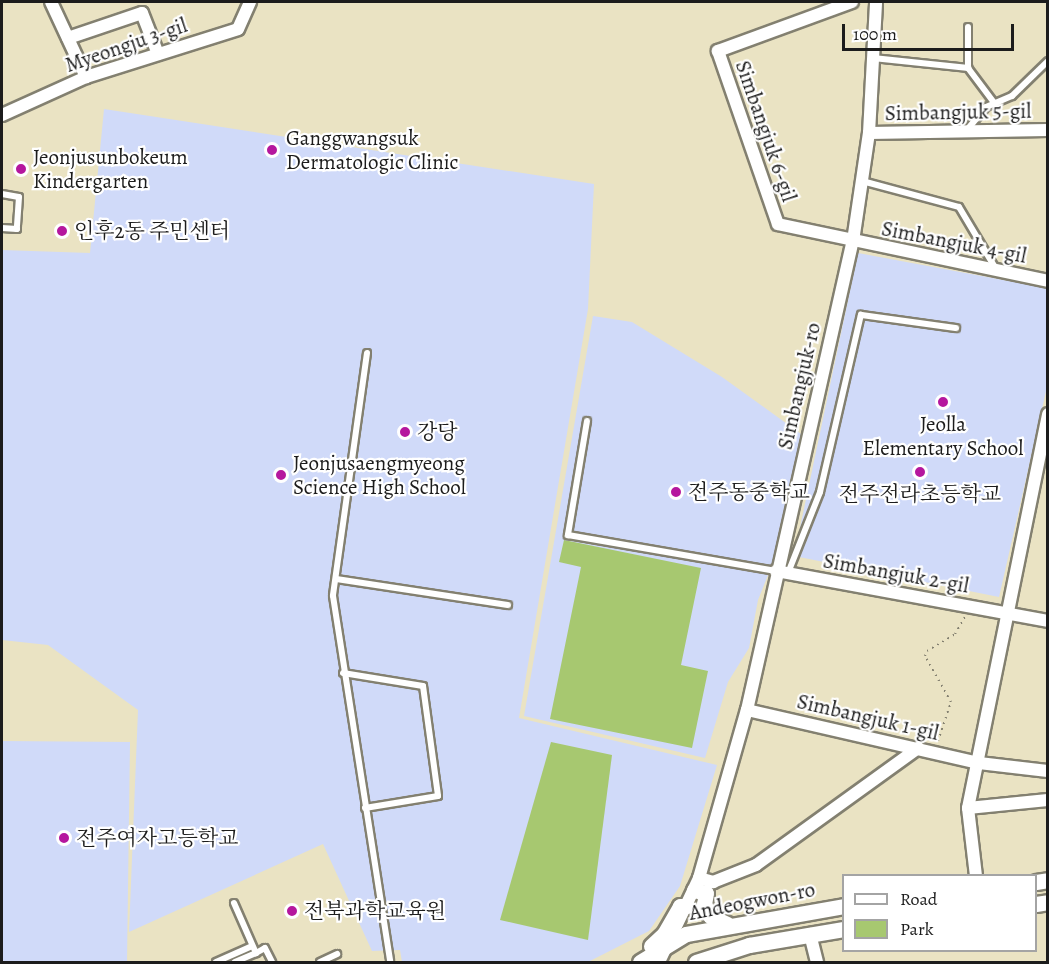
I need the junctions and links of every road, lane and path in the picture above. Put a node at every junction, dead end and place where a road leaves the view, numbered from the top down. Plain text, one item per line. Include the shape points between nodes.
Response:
1 (51, 2) edge
2 (250, 2) edge
3 (852, 2) edge
4 (876, 2) edge
5 (968, 27) dead end
6 (68, 38) junction
7 (158, 54) junction
8 (873, 58) junction
9 (1047, 61) edge
10 (968, 68) junction
11 (86, 77) junction
12 (995, 104) junction
13 (2, 115) edge
14 (1047, 130) edge
15 (966, 131) junction
16 (869, 133) junction
17 (862, 181) junction
18 (2, 194) edge
19 (778, 224) joint
20 (2, 228) edge
21 (853, 241) junction
22 (997, 270) junction
23 (1047, 281) edge
24 (956, 328) dead end
25 (367, 353) dead end
26 (1047, 414) edge
27 (586, 421) dead end
28 (782, 572) junction
29 (336, 579) junction
30 (508, 605) dead end
31 (968, 606) junction
32 (1008, 615) junction
33 (1047, 621) edge
34 (343, 673) junction
35 (747, 710) junction
36 (918, 748) junction
37 (936, 753) junction
38 (979, 764) junction
39 (1047, 771) edge
40 (1047, 800) edge
41 (365, 808) junction
42 (968, 808) junction
43 (976, 874) edge
44 (697, 884) junction
45 (234, 903) dead end
46 (687, 906) junction
47 (842, 906) edge
48 (727, 924) junction
49 (842, 929) edge
50 (810, 934) junction
51 (673, 940) junction
52 (254, 949) junction
53 (337, 954) dead end
54 (641, 962) edge
55 (216, 963) edge
56 (235, 963) edge
57 (272, 963) edge
58 (320, 963) edge
59 (390, 963) edge
60 (659, 963) edge
61 (696, 963) edge
62 (817, 963) edge

1 - 6 street
2 - 7 street, Myeongju 3-gil via 238,29
3 - 19 street, Simbangjuk 6-gil via 718,51
4 - 8 street, Simbangjuk-ro
5 - 10 lane
6 - 7 street via 142,13
6 - 11 street
7 - 11 street, Myeongju 3-gil
8 - 10 lane
8 - 16 street, Simbangjuk-ro
9 - 12 lane via 1012,96
10 - 12 lane
11 - 13 street, Myeongju 3-gil
12 - 15 lane via 986,107
14 - 15 street, Simbangjuk 5-gil
15 - 16 street, Simbangjuk 5-gil
16 - 17 street, Simbangjuk-ro
17 - 21 street, Simbangjuk-ro
17 - 22 lane via 960,207
18 - 20 lane via 19,197 17,229
19 - 21 street, Simbangjuk 4-gil
21 - 22 street, Simbangjuk 4-gil
21 - 28 street, Simbangjuk-ro
22 - 23 street, Simbangjuk 4-gil
24 - 28 lane via 861,315 820,492
25 - 29 lane
26 - 32 street
27 - 28 lane via 568,535
28 - 31 street, Simbangjuk 2-gil
28 - 35 street, Simbangjuk-ro
29 - 30 lane
29 - 34 lane via 333,596
31 - 32 street, Simbangjuk 2-gil
31 - 37 path via 956,634 925,656 951,702
32 - 33 street, Simbangjuk 2-gil
32 - 38 street
34 - 41 lane
34 - 41 lane via 423,686 438,796
35 - 36 street, Simbangjuk 1-gil
35 - 44 street, Simbangjuk-ro
36 - 37 street, Simbangjuk 1-gil
36 - 44 street via 756,865 713,882
37 - 38 street, Simbangjuk 1-gil
38 - 39 street, Simbangjuk 1-gil
38 - 42 street
40 - 42 street
41 - 59 lane
42 - 43 street
44 - 46 street, Simbangjuk-ro
44 - 48 street via 706,893 704,904 710,916
45 - 52 lane
46 - 51 street, Simbangjuk-ro
46 - 54 street via 680,906 664,934 640,956
47 - 48 street, Andeogwon-ro
48 - 51 street, Andeogwon-ro
49 - 50 street, Andeogwon-ro
50 - 61 street, Andeogwon-ro via 749,945
50 - 62 street
51 - 54 street, Andeogwon-ro
51 - 60 street, Simbangjuk-ro
52 - 55 lane
52 - 56 lane
52 - 57 lane via 265,948
53 - 58 lane

